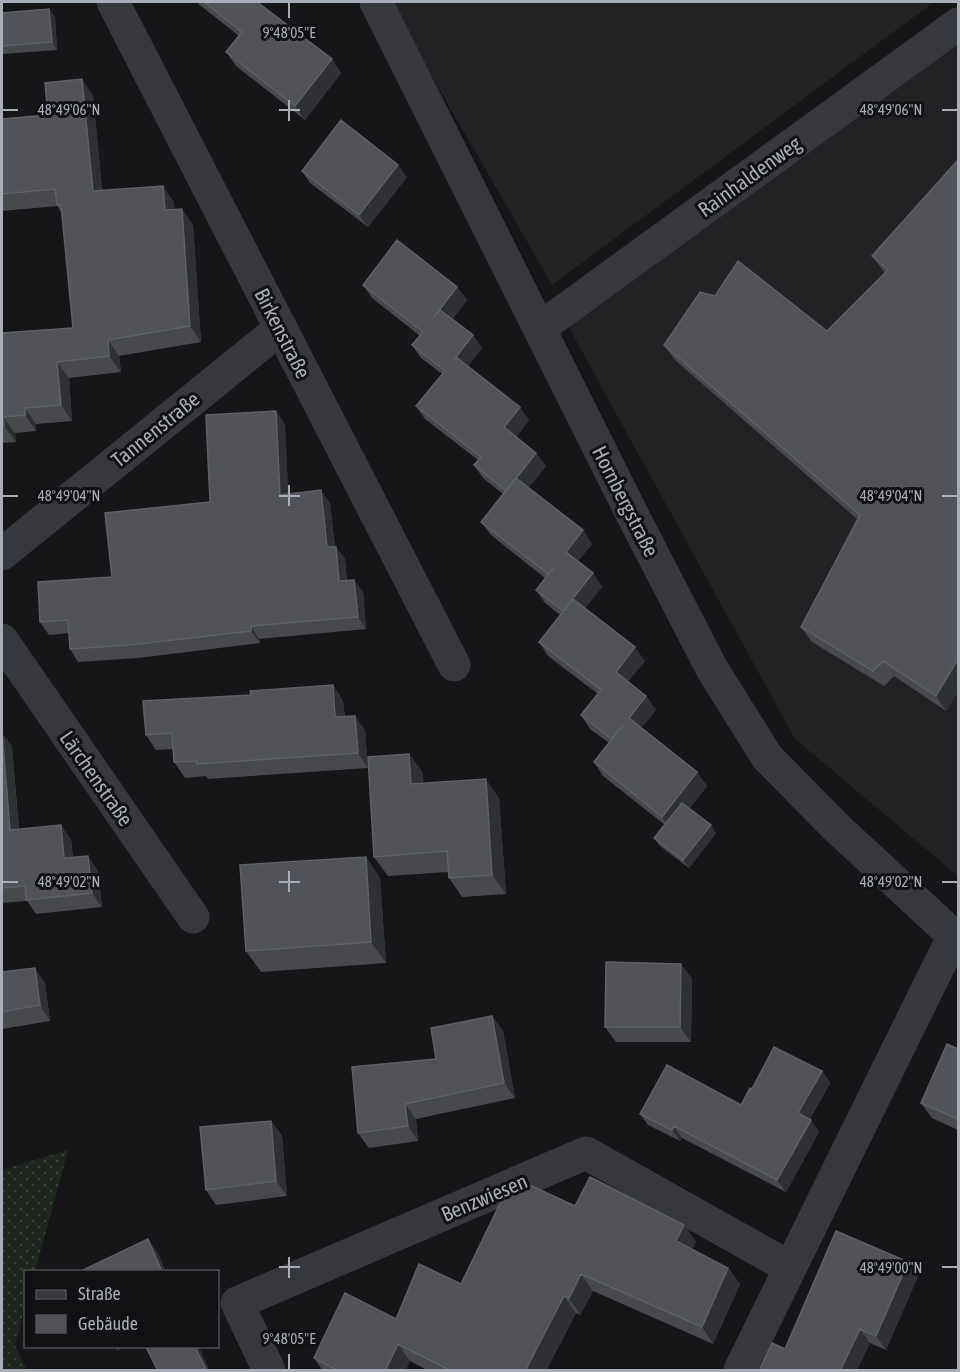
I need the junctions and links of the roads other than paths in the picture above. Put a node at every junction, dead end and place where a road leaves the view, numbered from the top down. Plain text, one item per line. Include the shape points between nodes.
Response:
1 (113, 2) edge
2 (376, 2) edge
3 (958, 24) edge
4 (280, 328) junction
5 (540, 328) junction
6 (2, 554) edge
7 (2, 639) edge
8 (454, 665) dead end
9 (192, 917) dead end
10 (956, 939) edge
11 (789, 1267) junction
12 (269, 1371) edge
13 (740, 1371) edge

1 - 4 street, Birkenstraße
2 - 5 street, Hornbergstraße
3 - 5 street, Rainhaldenweg
4 - 6 street, Tannenstraße
4 - 8 street, Birkenstraße
5 - 10 street, Hornbergstraße via 712,669 767,758
7 - 9 street, Lärchenstraße
10 - 11 street
11 - 12 street, Benzwiesen via 586,1153 237,1303
11 - 13 street

